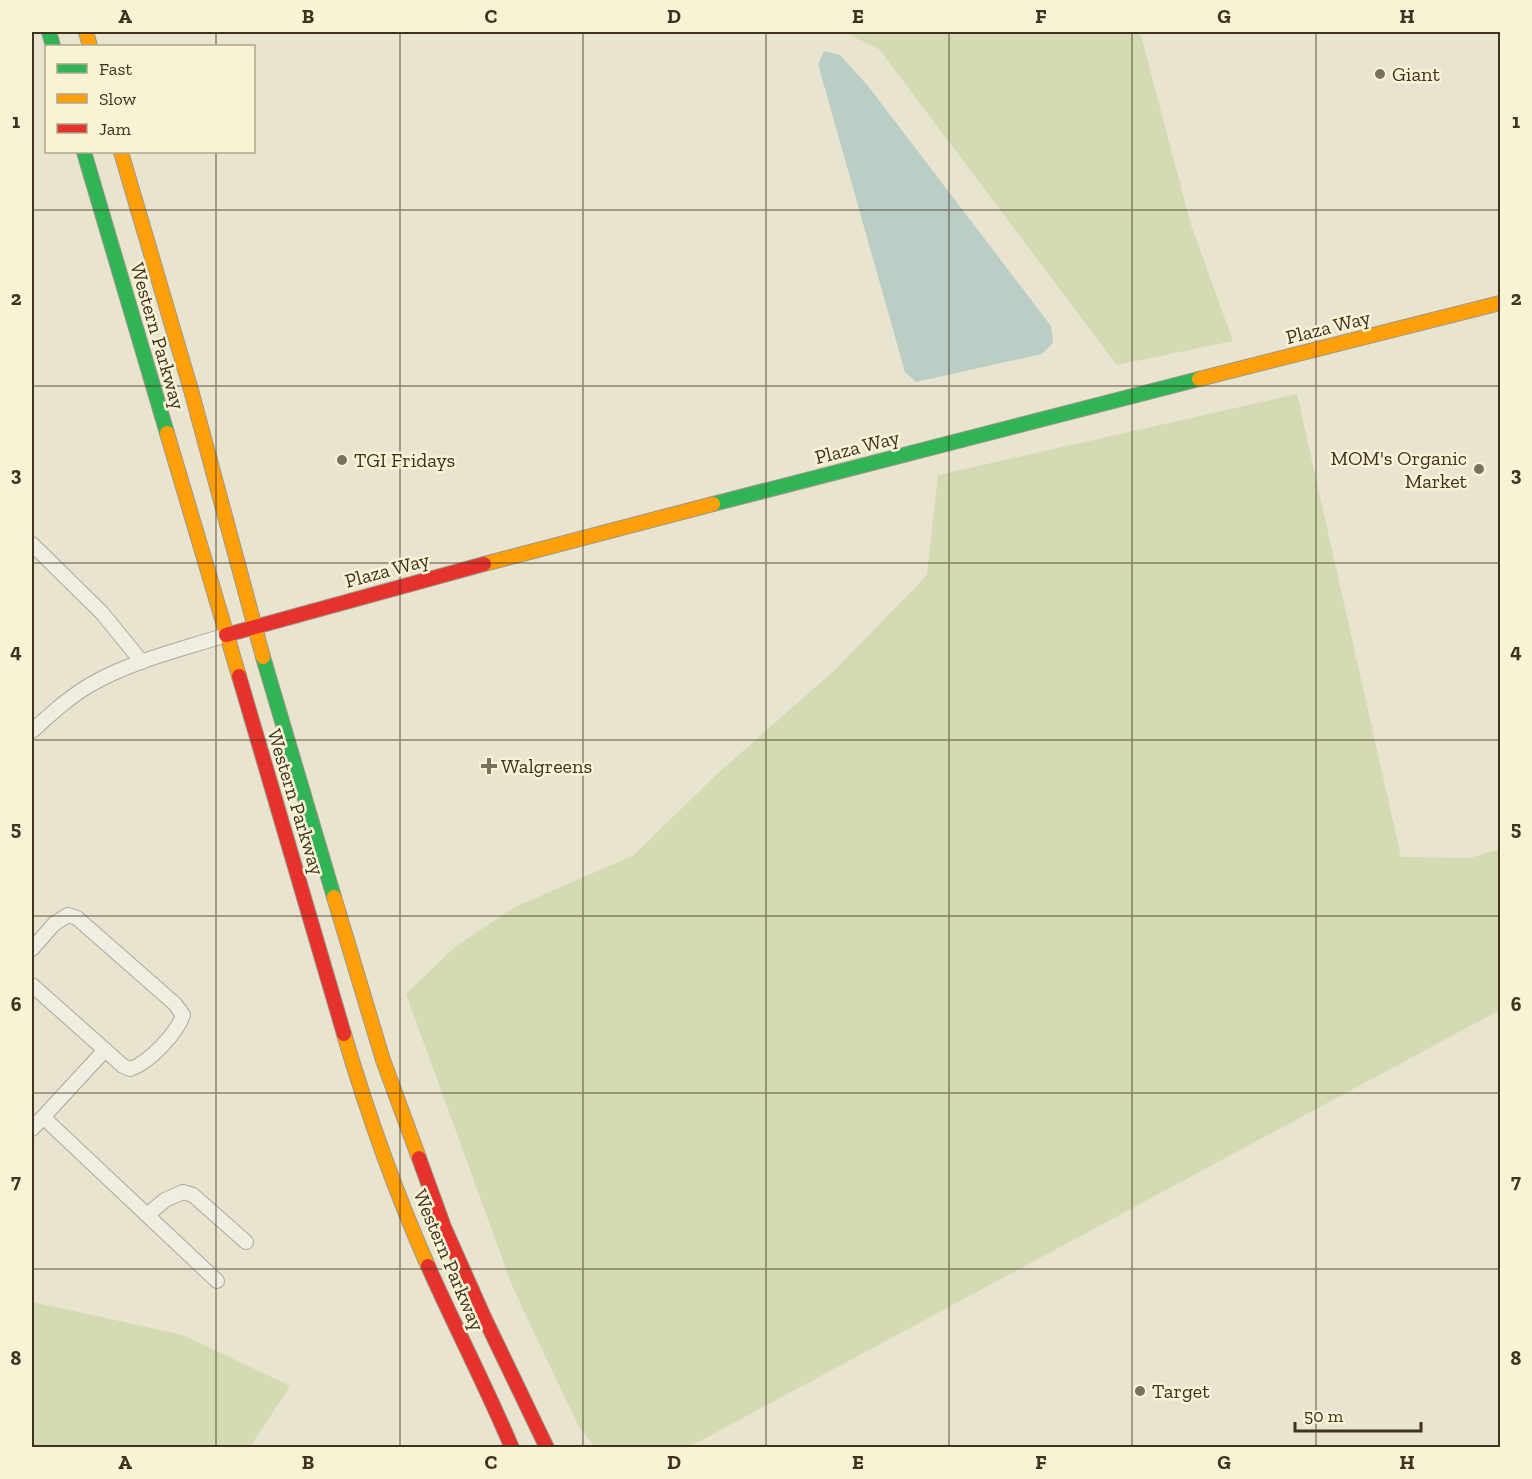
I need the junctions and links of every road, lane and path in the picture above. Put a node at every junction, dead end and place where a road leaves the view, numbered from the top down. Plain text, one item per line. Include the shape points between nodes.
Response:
1 (84, 153) edge
2 (121, 153) edge
3 (1500, 303) edge
4 (32, 544) edge
5 (254, 627) junction
6 (225, 635) junction
7 (142, 662) junction
8 (32, 731) edge
9 (32, 949) edge
10 (32, 985) edge
11 (105, 1050) junction
12 (43, 1117) junction
13 (32, 1129) edge
14 (147, 1215) junction
15 (246, 1242) dead end
16 (217, 1281) dead end
17 (512, 1448) edge
18 (547, 1448) edge

1 - 6 main road, Western Parkway
2 - 5 main road, Western Parkway
3 - 5 main road, Plaza Way via 393,587
4 - 7 street via 102,613
5 - 6 main road, Plaza Way
5 - 18 main road, Western Parkway via 383,1060 448,1237
6 - 7 street
6 - 17 main road, Western Parkway via 361,1091 412,1230
7 - 8 street via 88,686
9 - 11 street via 54,924 68,915 77,918 183,1015 179,1026 142,1065 130,1069
10 - 11 street
11 - 12 street
12 - 13 street
12 - 14 street
14 - 15 street via 183,1192 193,1195
14 - 16 street

